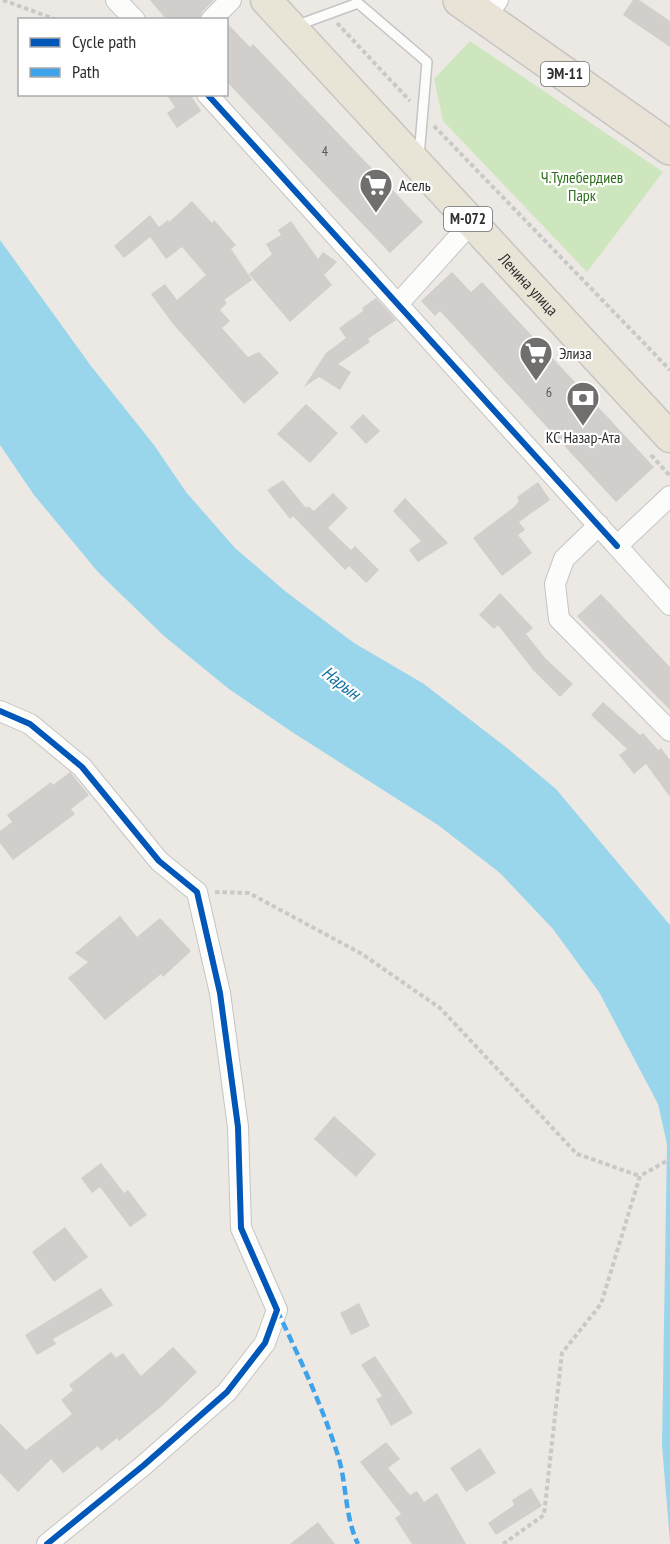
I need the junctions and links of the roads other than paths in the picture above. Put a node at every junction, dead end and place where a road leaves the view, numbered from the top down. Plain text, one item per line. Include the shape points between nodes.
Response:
1 (116, 0) edge
2 (231, 0) edge
3 (267, 0) edge
4 (481, 6) edge
5 (133, 18) edge
6 (213, 18) edge
7 (292, 28) junction
8 (209, 96) edge
9 (670, 148) edge
10 (418, 165) junction
11 (472, 222) junction
12 (398, 304) junction
13 (661, 424) edge
14 (670, 496) edge
15 (599, 525) junction
16 (617, 546) junction
17 (670, 605) edge
18 (0, 711) edge
19 (670, 731) edge
20 (47, 1544) edge

1 - 5 street
2 - 6 street
3 - 7 main road, Ленина улица / М-072
4 - 9 highway, ЭМ-11
7 - 10 main road, Ленина улица / М-072
7 - 10 lane via 358,3 427,62
8 - 12 street
10 - 11 main road, Ленина улица / М-072
11 - 12 street
11 - 13 main road, Ленина улица / М-072
12 - 15 street
14 - 16 street
15 - 16 street
15 - 19 street via 564,559 555,584 559,619
16 - 17 street
18 - 20 street via 30,724 82,767 159,861 197,892 220,993 238,1127 241,1228 277,1310 265,1343 227,1392

